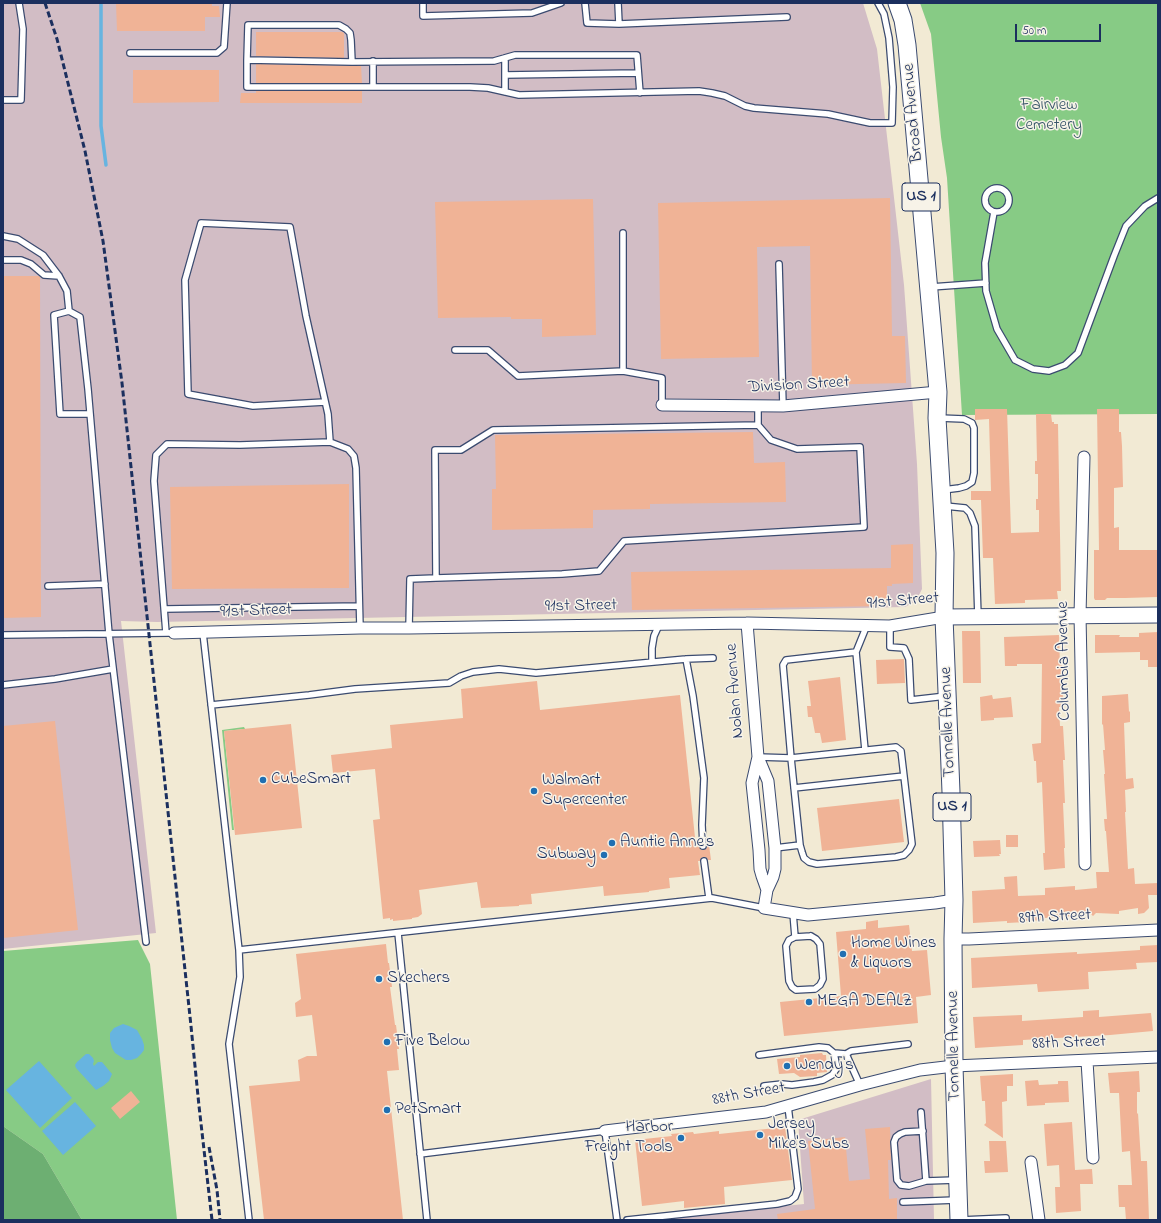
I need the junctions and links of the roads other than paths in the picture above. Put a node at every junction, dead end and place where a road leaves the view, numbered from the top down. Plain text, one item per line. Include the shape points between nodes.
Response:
1 (18, 3) edge
2 (227, 3) edge
3 (423, 3) edge
4 (561, 3) edge
5 (585, 3) edge
6 (618, 3) edge
7 (878, 3) edge
8 (897, 3) edge
9 (787, 17) dead end
10 (619, 24) junction
11 (130, 53) dead end
12 (505, 58) junction
13 (247, 60) junction
14 (352, 62) junction
15 (373, 62) junction
16 (638, 73) junction
17 (505, 75) junction
18 (373, 87) junction
19 (505, 92) junction
20 (640, 93) junction
21 (3, 100) edge
22 (1158, 198) edge
23 (994, 212) junction
24 (623, 233) dead end
25 (3, 236) edge
26 (3, 260) edge
27 (779, 264) dead end
28 (59, 276) junction
29 (986, 283) junction
30 (929, 287) junction
31 (69, 311) junction
32 (455, 350) dead end
33 (622, 371) junction
34 (938, 392) junction
35 (325, 402) junction
36 (662, 406) joint
37 (758, 406) junction
38 (782, 406) junction
39 (90, 414) junction
40 (937, 418) junction
41 (758, 424) junction
42 (330, 442) junction
43 (1084, 456) dead end
44 (942, 498) junction
45 (436, 578) junction
46 (105, 584) junction
47 (48, 586) dead end
48 (359, 606) junction
49 (164, 609) junction
50 (1158, 614) edge
51 (1080, 615) junction
52 (944, 617) junction
53 (978, 618) junction
54 (748, 623) junction
55 (659, 625) junction
56 (867, 625) junction
57 (890, 626) junction
58 (360, 628) junction
59 (409, 628) junction
60 (170, 633) junction
61 (203, 633) junction
62 (109, 634) junction
63 (3, 635) edge
64 (856, 652) junction
65 (713, 658) dead end
66 (686, 659) junction
67 (652, 662) junction
68 (113, 669) junction
69 (3, 685) edge
70 (948, 696) junction
71 (211, 705) junction
72 (865, 750) junction
73 (758, 757) junction
74 (791, 758) junction
75 (904, 776) junction
76 (794, 788) junction
77 (800, 845) junction
78 (703, 846) dead end
79 (776, 848) junction
80 (704, 861) dead end
81 (1085, 864) dead end
82 (767, 890) junction
83 (709, 898) junction
84 (954, 900) junction
85 (764, 908) junction
86 (793, 913) junction
87 (1158, 930) edge
88 (398, 933) junction
89 (795, 937) junction
90 (953, 939) junction
91 (146, 942) dead end
92 (240, 950) junction
93 (908, 1044) dead end
94 (834, 1053) junction
95 (846, 1054) junction
96 (759, 1055) dead end
97 (1158, 1057) edge
98 (1087, 1061) junction
99 (954, 1066) junction
100 (860, 1084) junction
101 (764, 1086) dead end
102 (788, 1106) junction
103 (921, 1112) dead end
104 (606, 1130) junction
105 (922, 1131) junction
106 (420, 1154) junction
107 (1093, 1158) dead end
108 (1031, 1162) dead end
109 (958, 1180) junction
110 (926, 1181) junction
111 (959, 1199) junction
112 (902, 1202) dead end
113 (1006, 1218) dead end
114 (249, 1220) edge
115 (427, 1220) edge
116 (617, 1220) edge
117 (627, 1220) edge
118 (960, 1220) edge
119 (1039, 1220) edge

1 - 21 lane via 23,29 21,100
2 - 11 lane via 224,47 217,53
3 - 4 lane via 423,16 532,13
5 - 10 lane via 587,23
6 - 10 lane
7 - 20 lane via 884,14 889,38 893,87 892,123 870,123 828,114 754,108 725,96 699,91
8 - 30 main road, Broad Avenue / US 1 via 907,45
9 - 10 lane
12 - 15 lane via 494,62
12 - 16 lane via 637,54
12 - 17 lane
13 - 14 lane
13 - 14 lane via 248,25 334,24 350,33
13 - 18 lane via 247,87
14 - 15 lane
15 - 18 lane
16 - 17 lane
16 - 20 lane
17 - 19 lane
18 - 19 lane via 470,87
19 - 20 lane via 519,95
22 - 29 lane via 1144,206 1126,226 1078,353 1065,365 1049,371 1033,369 1016,360 997,329 986,292
23 - 23 lane via 987,207 985,199 991,189 1003,189 1009,195 1009,203 1005,210
23 - 29 lane via 985,264
24 - 33 lane
25 - 28 lane via 18,239 43,256
26 - 28 lane via 21,260 44,274
27 - 38 lane
28 - 31 lane via 67,291
29 - 30 lane
30 - 34 main road, Broad Avenue / US 1
31 - 39 lane via 80,317
31 - 39 lane via 54,315 60,414
32 - 33 lane via 488,350 518,376
33 - 36 lane via 662,378
34 - 38 street, Division Street
34 - 40 main road, Tonnelle Avenue / US 1
35 - 35 lane via 290,227 201,223 185,280 188,394 253,406
35 - 42 lane
36 - 37 street, Division Street
37 - 38 street, Division Street
37 - 41 lane
39 - 46 lane
40 - 44 main road, Tonnelle Avenue / US 1
40 - 44 lane via 964,419 972,423 974,428 972,482
41 - 45 lane via 493,430 461,450 435,450
41 - 45 lane via 771,440 797,449 860,447 864,527 624,541 599,572
42 - 48 lane via 348,449 354,456
42 - 49 lane via 167,444 156,455 154,481
43 - 51 street, Columbia Avenue
44 - 52 main road, Tonnelle Avenue / US 1 via 945,554
44 - 53 lane via 965,508 975,526
45 - 59 lane via 410,579
46 - 47 lane
46 - 62 lane
48 - 49 lane
48 - 58 lane
49 - 60 lane
50 - 51 street, 91st Street
51 - 53 street, 91st Street
51 - 81 street, Columbia Avenue
52 - 53 street, 91st Street
52 - 57 street, 91st Street
52 - 70 main road, Tonnelle Avenue / US 1
54 - 55 street, 91st Street
54 - 56 street, 91st Street
54 - 73 street, Nolan Avenue
55 - 59 street, 91st Street
55 - 67 lane via 654,636
56 - 57 street, 91st Street
56 - 64 lane
57 - 70 lane via 890,647 904,648 909,659 911,700
58 - 59 street, 91st Street
58 - 61 street, 91st Street
60 - 61 street, 91st Street
60 - 62 lane, 91st Street
61 - 71 lane
62 - 63 lane, 91st Street
62 - 68 lane
64 - 72 lane
64 - 74 lane via 786,660 782,665
65 - 66 lane
66 - 67 lane
66 - 78 lane via 704,778
67 - 71 lane via 536,673 499,669 473,672 449,683 355,689
68 - 69 lane
68 - 91 lane
70 - 84 main road, Tonnelle Avenue / US 1
71 - 92 lane
72 - 74 lane
72 - 75 lane via 896,747 901,751
73 - 74 lane
73 - 79 street, Nolan Avenue via 768,780
73 - 82 street, Nolan Avenue via 752,783 760,869
74 - 76 lane
75 - 76 lane
75 - 77 lane via 912,844 904,855 817,864 804,858
76 - 77 lane
77 - 79 lane
79 - 82 street, Nolan Avenue via 775,869
80 - 83 lane
82 - 85 street, Nolan Avenue
83 - 85 lane
83 - 88 lane
84 - 86 street via 808,915
84 - 90 main road, Tonnelle Avenue / US 1
85 - 86 street
86 - 89 lane
87 - 90 street, 89th Street
88 - 92 lane
88 - 106 lane
89 - 89 lane via 789,940 786,946 789,982 796,990 815,989 823,979 820,944 811,936
90 - 99 main road, Tonnelle Avenue / US 1
92 - 114 lane via 240,977 229,1044
93 - 95 lane via 851,1051
94 - 95 lane
94 - 96 lane via 828,1048 819,1047
94 - 101 lane via 837,1068 832,1075 823,1080
95 - 100 lane
97 - 98 street, 88th Street
98 - 99 street, 88th Street
98 - 107 street
99 - 100 street, 88th Street via 920,1070
99 - 109 main road, Tonnelle Avenue / US 1
100 - 102 street, 88th Street
102 - 104 street, 88th Street via 766,1112
102 - 117 lane via 798,1189 795,1198 777,1204
103 - 105 lane
104 - 106 lane
104 - 116 lane
105 - 110 lane
105 - 110 lane via 905,1132 896,1137 894,1142 897,1180 901,1185 909,1186
106 - 115 lane
108 - 119 street
109 - 110 lane
109 - 111 main road, Tonnelle Avenue / US 1
111 - 112 lane
111 - 118 main road, Tonnelle Avenue / US 1
113 - 118 lane

